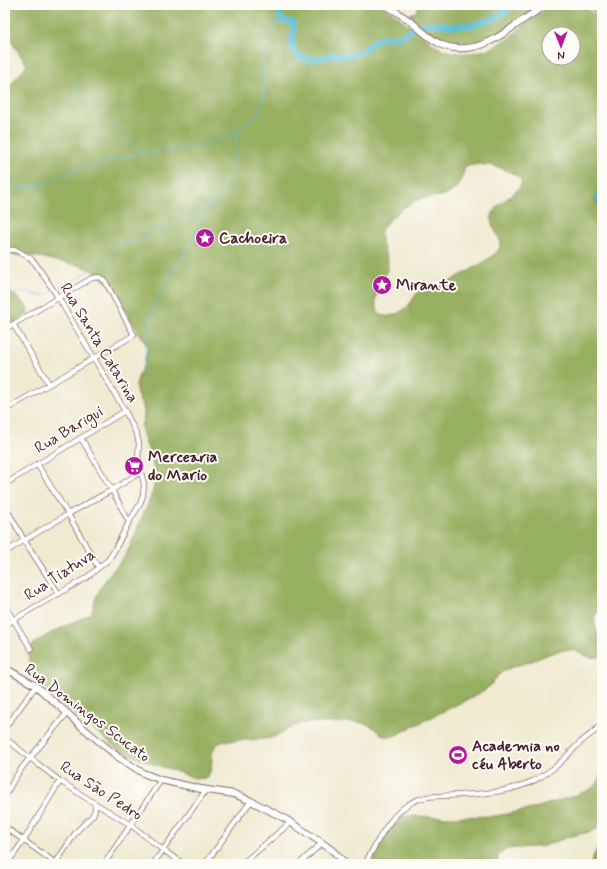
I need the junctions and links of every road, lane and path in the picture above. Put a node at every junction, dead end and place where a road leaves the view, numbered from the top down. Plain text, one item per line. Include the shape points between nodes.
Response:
1 (385, 5) edge
2 (548, 5) edge
3 (594, 5) edge
4 (602, 12) edge
5 (5, 250) edge
6 (58, 297) junction
7 (13, 324) junction
8 (5, 329) edge
9 (94, 358) junction
10 (49, 384) junction
11 (6, 408) edge
12 (125, 412) junction
13 (81, 438) junction
14 (37, 464) junction
15 (141, 472) junction
16 (5, 484) edge
17 (112, 490) junction
18 (5, 506) edge
19 (68, 514) junction
20 (129, 522) junction
21 (24, 540) junction
22 (5, 552) edge
23 (98, 567) junction
24 (59, 594) junction
25 (5, 606) edge
26 (13, 620) junction
27 (5, 626) edge
28 (31, 649) dead end
29 (5, 668) edge
30 (36, 686) junction
31 (67, 713) junction
32 (602, 721) edge
33 (5, 728) edge
34 (5, 738) edge
35 (30, 758) junction
36 (161, 780) junction
37 (60, 781) junction
38 (206, 790) junction
39 (5, 796) edge
40 (251, 801) junction
41 (95, 803) junction
42 (290, 822) junction
43 (131, 825) junction
44 (5, 827) edge
45 (24, 840) junction
46 (322, 843) junction
47 (163, 850) junction
48 (7, 864) edge
49 (56, 864) edge
50 (104, 864) edge
51 (153, 864) edge
52 (184, 864) edge
53 (205, 864) edge
54 (242, 864) edge
55 (299, 864) edge
56 (346, 864) edge
57 (365, 864) edge

1 - 2 main road via 441,44 463,49 478,47 492,41
3 - 4 main road
5 - 6 street, Rua Santa Catarina via 16,250 30,258
6 - 7 street
6 - 9 street, Rua Santa Catarina
6 - 9 street via 92,278 100,277 105,281 134,335
7 - 8 street
7 - 10 street
9 - 10 street
9 - 12 street, Rua Santa Catarina
10 - 11 street
12 - 13 street, Rua Barigui
12 - 15 street, Rua Santa Catarina via 137,435
13 - 14 street, Rua Barigui
13 - 17 street
14 - 16 street, Rua Barigui
14 - 19 street
15 - 17 street
15 - 20 street, Rua Tiatuva via 143,495
17 - 19 street
17 - 20 street
18 - 21 street
19 - 21 street
19 - 23 street
20 - 23 street, Rua Tiatuva via 108,560
21 - 22 street
21 - 24 street
23 - 24 street, Rua Tiatuva via 86,578
24 - 26 street, Rua Tiatuva
25 - 26 street
26 - 27 street, Rua Tiatuva
26 - 28 street
29 - 30 main road, Rua Domingos Scucato
30 - 31 main road, Rua Domingos Scucato
30 - 33 street
31 - 35 street
31 - 36 main road, Rua Domingos Scucato via 118,757 143,773
32 - 57 street via 598,728 554,768 528,783 503,791 426,797 409,804 399,811 381,834
34 - 35 street, Rua São Pedro
35 - 37 street, Rua São Pedro
35 - 39 street
36 - 38 main road, Rua Domingos Scucato
36 - 43 street
37 - 41 street, Rua São Pedro
37 - 45 street
38 - 40 main road, Rua Domingos Scucato via 234,794
38 - 47 street
40 - 42 main road, Rua Domingos Scucato
40 - 53 street
41 - 43 street, Rua São Pedro
41 - 49 street via 94,815 76,832
42 - 46 main road, Rua Domingos Scucato
42 - 54 street
43 - 47 street, Rua São Pedro
43 - 50 street
44 - 45 street
45 - 48 street
45 - 49 street
46 - 55 street
46 - 56 main road, Rua Domingos Scucato
47 - 51 street
47 - 52 street, Rua São Pedro

